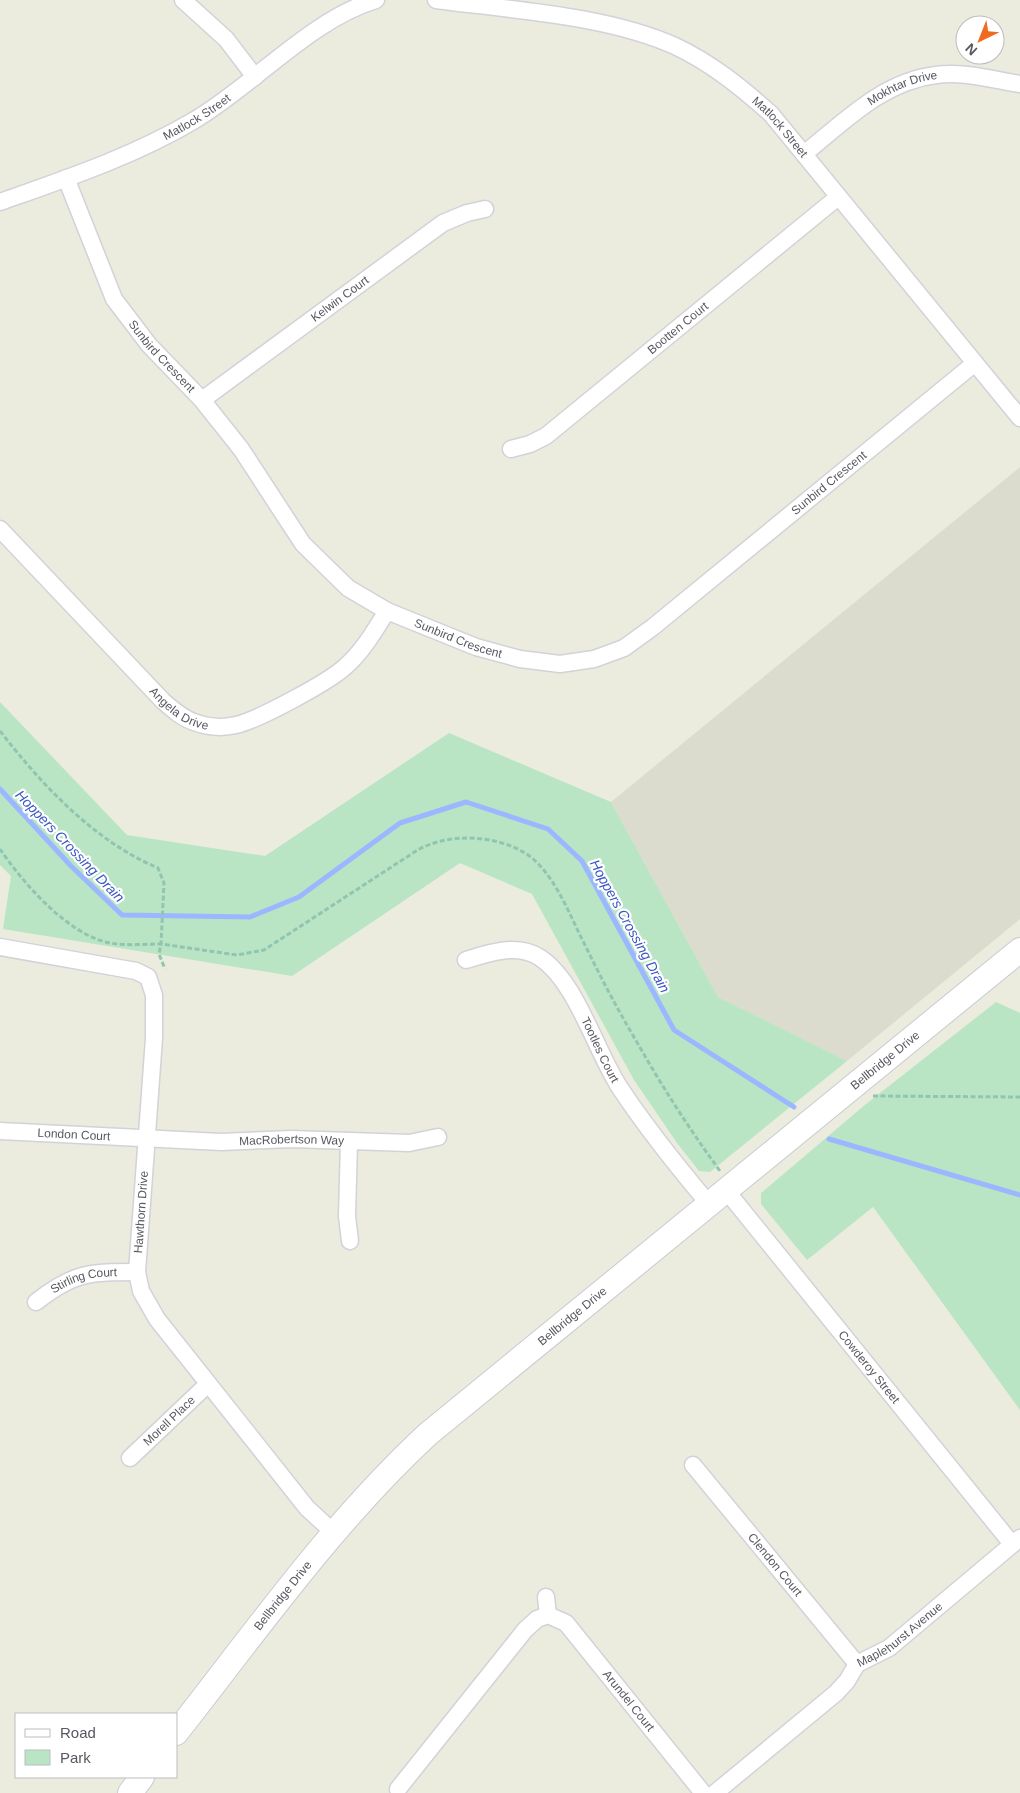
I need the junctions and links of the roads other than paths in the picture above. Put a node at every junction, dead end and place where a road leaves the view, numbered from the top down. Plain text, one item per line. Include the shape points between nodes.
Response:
1 (183, 0) edge
2 (376, 0) edge
3 (436, 0) edge
4 (255, 77) junction
5 (1020, 84) edge
6 (804, 154) junction
7 (66, 178) junction
8 (838, 197) junction
9 (0, 202) edge
10 (485, 209) dead end
11 (975, 363) junction
12 (202, 400) junction
13 (1020, 418) edge
14 (511, 449) dead end
15 (0, 529) edge
16 (387, 611) junction
17 (0, 947) edge
18 (1020, 950) edge
19 (466, 960) dead end
20 (0, 1131) edge
21 (438, 1137) dead end
22 (146, 1139) junction
23 (349, 1142) junction
24 (720, 1186) junction
25 (350, 1241) dead end
26 (137, 1272) junction
27 (36, 1302) dead end
28 (208, 1384) junction
29 (130, 1458) dead end
30 (693, 1465) dead end
31 (333, 1532) junction
32 (1016, 1540) edge
33 (546, 1597) dead end
34 (548, 1615) junction
35 (857, 1664) junction
36 (178, 1730) edge
37 (141, 1778) edge
38 (398, 1789) dead end
39 (130, 1793) edge
40 (703, 1793) edge
41 (715, 1793) edge

1 - 4 street via 226,39
2 - 4 street, Matlock Street via 356,6 326,23
3 - 6 street, Matlock Street via 598,22 638,32 674,46 706,62 738,84 771,114
4 - 7 street, Matlock Street via 193,121
5 - 6 street, Mokhtar Drive via 937,74 903,82 871,100
6 - 8 street, Matlock Street
7 - 9 street, Matlock Street
7 - 12 street, Sunbird Crescent via 114,299 149,345
8 - 11 street, Matlock Street
8 - 14 street, Bootten Court via 546,436
10 - 12 street, Kelwin Court via 443,223
11 - 13 street, Matlock Street
11 - 16 street, Sunbird Crescent via 624,648 594,659 560,664 520,659 476,647
12 - 16 street, Sunbird Crescent via 241,449 303,544 348,588
15 - 16 street, Angela Drive via 163,701 194,722 236,725 260,716 319,684 346,666 368,642
17 - 22 street, Hawthorn Drive via 136,971 148,977 154,995 154,1038
18 - 24 street, Bellbridge Drive
19 - 24 street, Tootles Court via 506,950 522,950 538,956 554,968 619,1087 657,1141
20 - 22 street, London Court
21 - 23 street, MacRobertson Way via 409,1143
22 - 23 street, MacRobertson Way
22 - 26 street, Hawthorn Drive
23 - 25 street via 347,1216
24 - 31 street, Bellbridge Drive via 428,1434 384,1475
24 - 32 street, Cowderoy Street
26 - 27 street, Stirling Court via 96,1272 75,1277 59,1284
26 - 28 street, Hawthorn Drive via 141,1291 152,1312
28 - 29 street, Morell Place
28 - 31 street, Hawthorn Drive via 307,1508
30 - 35 street, Clendon Court
31 - 36 street, Bellbridge Drive
32 - 35 street, Maplehurst Avenue via 889,1648
33 - 34 street
34 - 38 street via 525,1630
34 - 40 street, Arundel Court via 566,1623
35 - 41 street, Maplehurst Avenue via 836,1693
37 - 39 street

